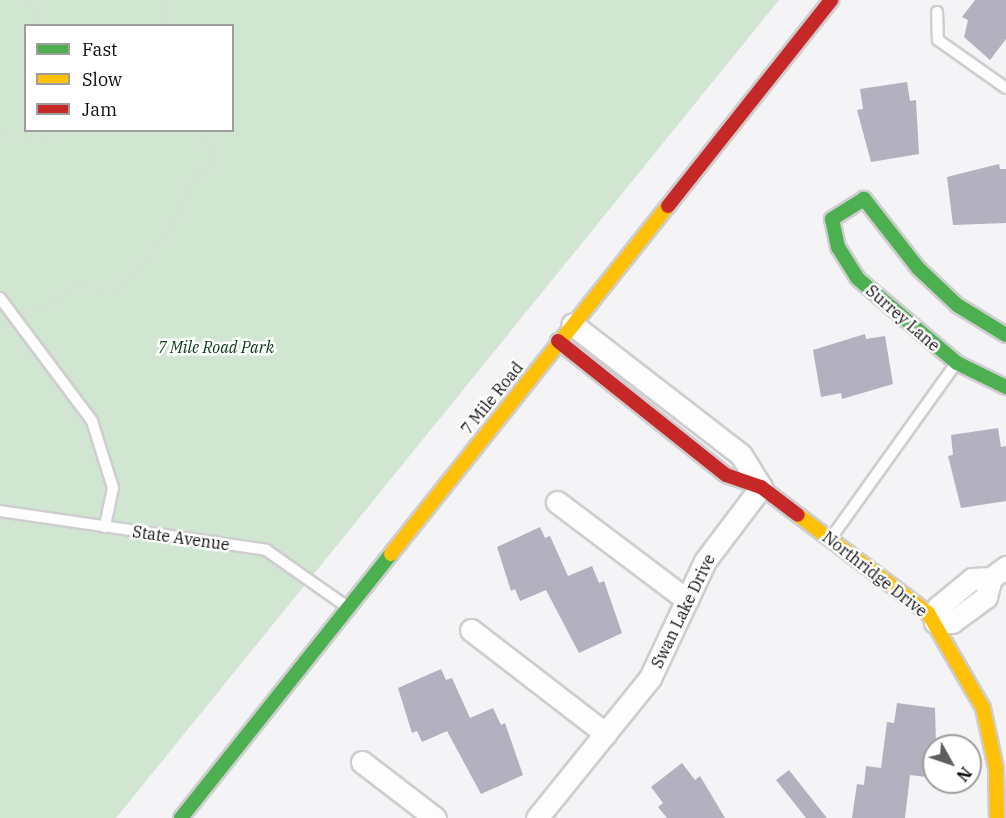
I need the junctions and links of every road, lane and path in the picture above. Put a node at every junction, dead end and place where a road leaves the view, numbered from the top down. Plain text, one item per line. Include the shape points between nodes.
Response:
1 (28, 0) edge
2 (168, 0) edge
3 (831, 0) edge
4 (937, 12) dead end
5 (40, 24) edge
6 (166, 24) edge
7 (1006, 88) edge
8 (52, 132) edge
9 (204, 132) edge
10 (0, 135) edge
11 (0, 298) edge
12 (10, 312) junction
13 (572, 324) junction
14 (1006, 335) edge
15 (558, 341) junction
16 (957, 363) junction
17 (1006, 387) edge
18 (761, 487) junction
19 (557, 502) dead end
20 (0, 511) edge
21 (105, 527) junction
22 (830, 539) junction
23 (999, 573) edge
24 (687, 600) junction
25 (346, 606) junction
26 (935, 622) junction
27 (471, 630) dead end
28 (606, 734) junction
29 (362, 762) dead end
30 (181, 818) edge
31 (435, 818) edge
32 (537, 818) edge
33 (997, 818) edge

1 - 5 path
2 - 6 path
3 - 13 street, 7 Mile Road
4 - 7 lane via 938,40
8 - 10 path via 48,138
9 - 12 path via 214,155 212,165 193,177 181,210 145,262 116,289 73,286 46,307
11 - 12 lane
12 - 21 lane via 92,421 114,488
13 - 15 street, 7 Mile Road
13 - 18 street, Northridge Drive via 740,454
14 - 16 street, Surrey Lane via 957,305 918,268 864,199 832,219 838,247 857,278
15 - 18 street, Northridge Drive via 726,475
15 - 25 street, 7 Mile Road
16 - 17 street, Surrey Lane
16 - 22 lane
18 - 22 street, Northridge Drive
18 - 24 street, Swan Lake Drive via 705,561
19 - 24 street
20 - 21 lane, State Avenue
21 - 25 lane, State Avenue via 266,550
22 - 26 street, Northridge Drive
23 - 26 street via 986,597 952,622
24 - 28 street, Swan Lake Drive via 660,662
25 - 30 street, 7 Mile Road
26 - 33 street, Northridge Drive via 982,708 996,768
27 - 28 street
28 - 32 street, Swan Lake Drive
29 - 31 street

